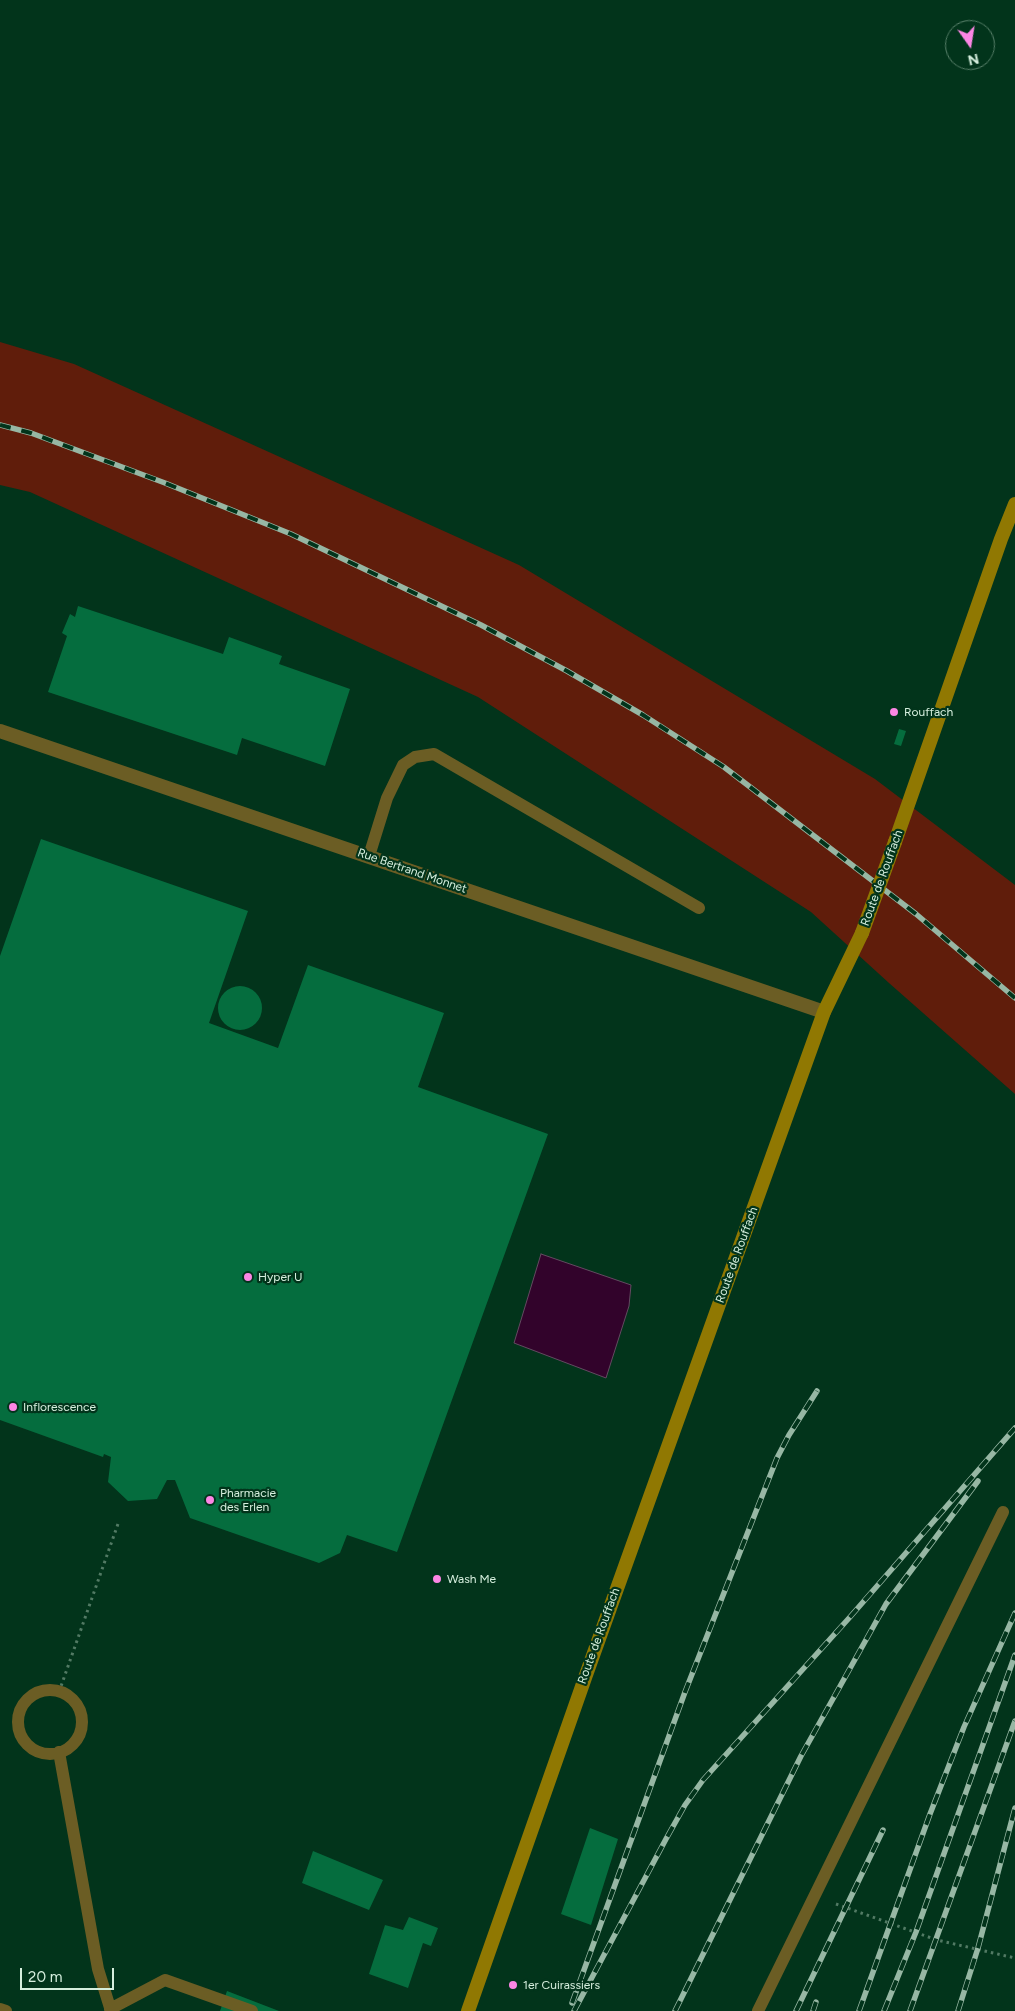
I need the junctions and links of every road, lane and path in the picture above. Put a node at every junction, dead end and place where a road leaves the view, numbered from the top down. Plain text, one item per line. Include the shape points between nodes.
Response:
1 (1015, 504) edge
2 (0, 731) edge
3 (369, 856) junction
4 (699, 908) dead end
5 (824, 1012) junction
6 (1003, 1512) dead end
7 (119, 1521) dead end
8 (60, 1692) junction
9 (59, 1752) junction
10 (814, 1897) junction
11 (1015, 1958) edge
12 (0, 2009) edge
13 (110, 2010) edge
14 (6, 2011) edge
15 (252, 2011) edge
16 (468, 2011) edge
17 (758, 2011) edge

1 - 5 main road, Route de Rouffach, bridge via 862,933
2 - 3 street, Rue Bertrand Monnet
3 - 4 lane via 387,798 403,765 415,757 434,754
3 - 5 street, Rue Bertrand Monnet
5 - 16 main road, Route de Rouffach
6 - 10 lane
7 - 8 path
8 - 9 lane via 76,1703 82,1723 75,1741
8 - 9 lane via 50,1690 32,1696 24,1703 18,1721 19,1731 30,1747 40,1752
9 - 13 lane via 98,1969
10 - 11 path via 937,1940
10 - 17 lane
12 - 14 lane
13 - 15 lane via 165,1980

